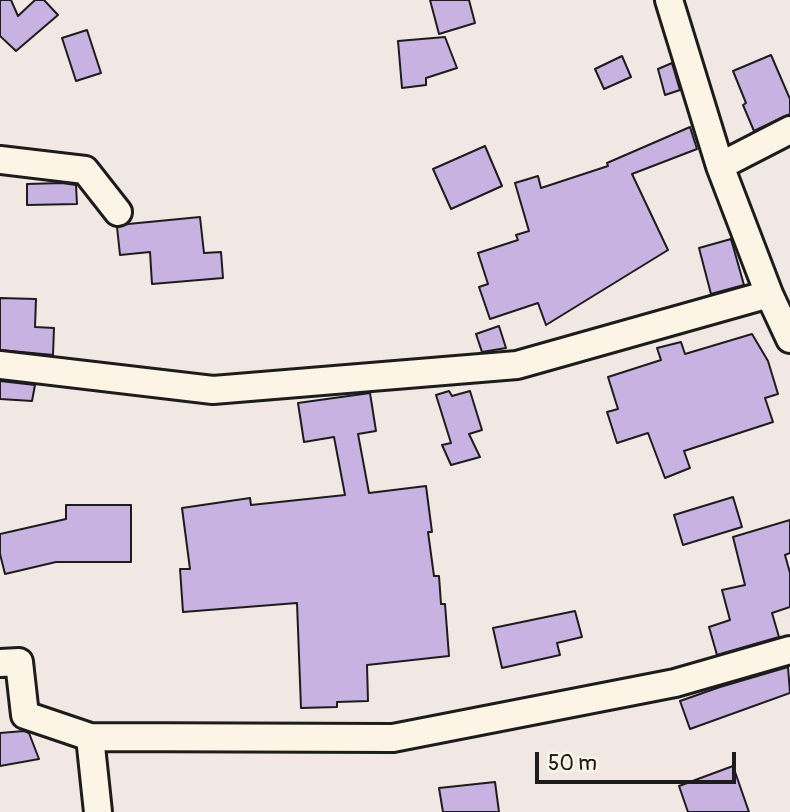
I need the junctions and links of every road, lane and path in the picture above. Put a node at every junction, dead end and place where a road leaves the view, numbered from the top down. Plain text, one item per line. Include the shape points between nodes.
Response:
1 (669, 0) edge
2 (790, 130) edge
3 (0, 160) edge
4 (720, 166) junction
5 (118, 212) dead end
6 (769, 294) junction
7 (790, 339) edge
8 (0, 365) edge
9 (790, 650) edge
10 (0, 663) edge
11 (90, 737) junction
12 (98, 812) edge

1 - 4 street
2 - 4 street
3 - 5 street via 85,170
4 - 6 street
6 - 7 street
6 - 8 street via 517,365 214,390
9 - 11 street via 675,683 393,738
10 - 11 street via 19,662 25,715
11 - 12 street

